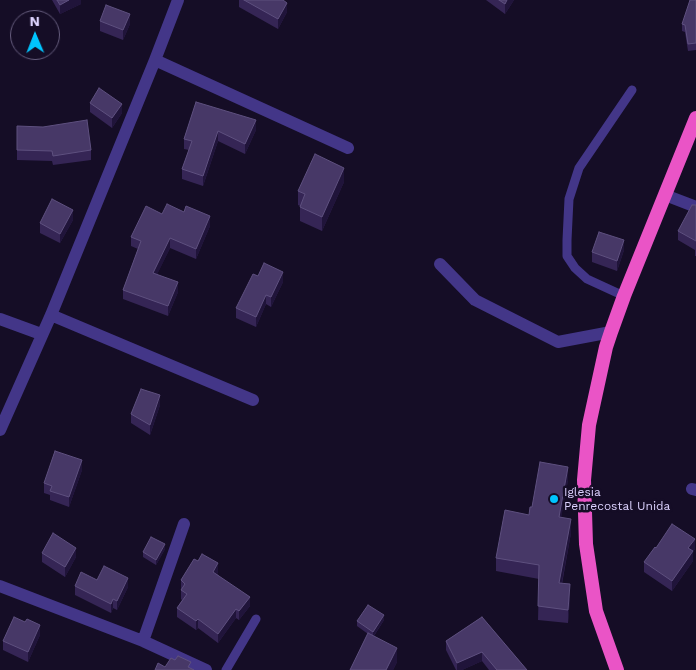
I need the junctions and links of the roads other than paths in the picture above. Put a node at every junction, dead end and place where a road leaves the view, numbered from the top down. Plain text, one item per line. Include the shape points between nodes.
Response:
1 (178, 0) edge
2 (155, 60) junction
3 (632, 90) dead end
4 (696, 118) edge
5 (348, 148) dead end
6 (665, 194) junction
7 (696, 207) edge
8 (440, 264) dead end
9 (624, 296) junction
10 (51, 315) junction
11 (0, 319) edge
12 (612, 332) junction
13 (41, 334) junction
14 (253, 400) dead end
15 (0, 430) edge
16 (184, 524) dead end
17 (0, 586) edge
18 (256, 619) dead end
19 (143, 641) junction
20 (206, 670) edge
21 (226, 670) edge
22 (617, 670) edge

1 - 2 street
2 - 5 street
2 - 10 street
3 - 9 lane via 579,168 569,199 567,240 567,256 575,268 587,279
4 - 6 highway
6 - 7 street
6 - 9 highway
8 - 12 street via 475,300 558,342
9 - 12 highway
10 - 13 street
10 - 14 street
11 - 13 street
12 - 22 highway via 589,425 584,480 586,544 596,611
13 - 15 street
16 - 19 street
17 - 19 street
18 - 21 lane
19 - 20 street

